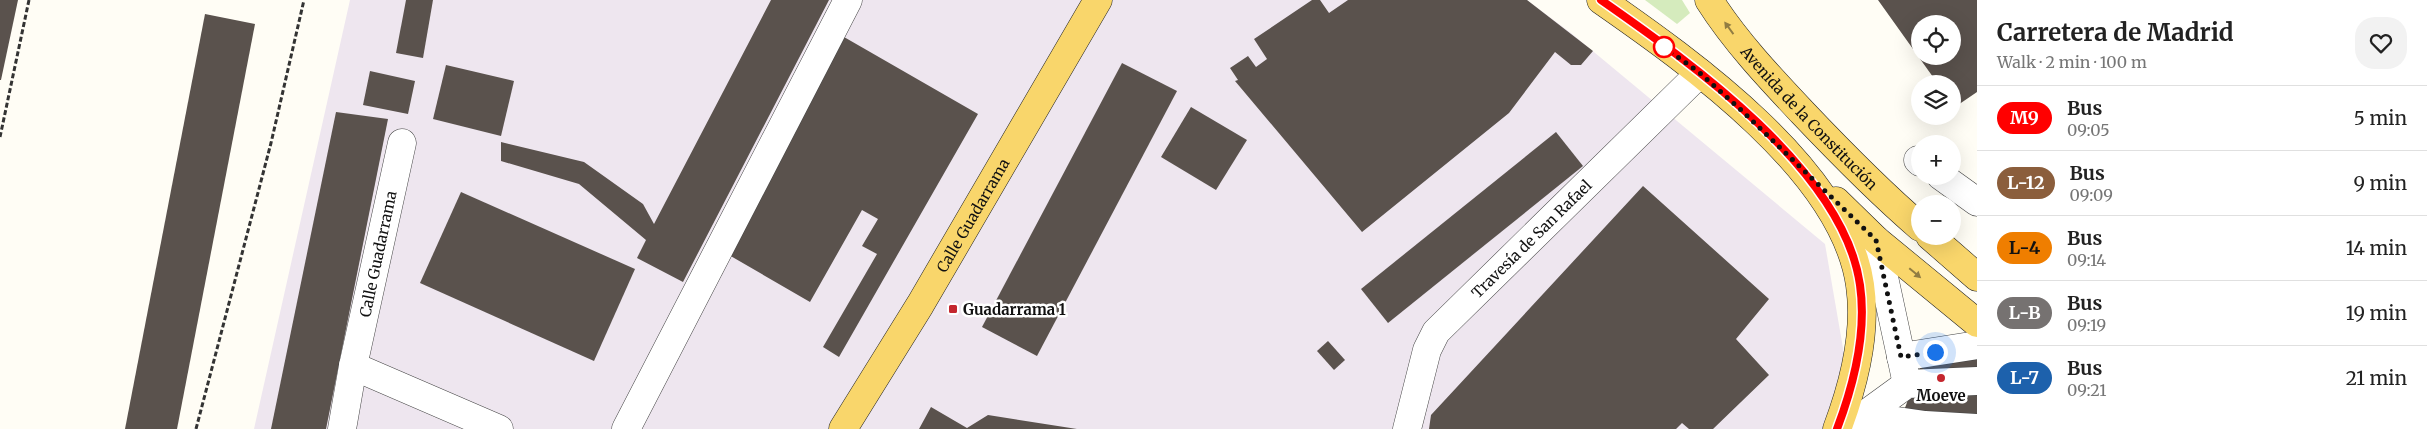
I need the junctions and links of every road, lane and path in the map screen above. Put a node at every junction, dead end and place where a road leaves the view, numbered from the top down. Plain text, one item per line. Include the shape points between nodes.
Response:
1 (29, 0) edge
2 (304, 0) edge
3 (848, 0) edge
4 (1098, 0) edge
5 (1601, 0) edge
6 (1709, 0) edge
7 (1700, 73) junction
8 (0, 107) edge
9 (6, 108) junction
10 (0, 137) edge
11 (402, 143) dead end
12 (1790, 156) junction
13 (1953, 185) edge
14 (1977, 202) edge
15 (1911, 219) edge
16 (1876, 240) junction
17 (1940, 245) edge
18 (1977, 277) edge
19 (1977, 323) edge
20 (1977, 345) edge
21 (1901, 357) junction
22 (353, 366) junction
23 (1977, 381) edge
24 (1907, 384) junction
25 (1860, 422) edge
26 (1977, 428) edge
27 (196, 429) edge
28 (342, 429) edge
29 (499, 429) edge
30 (626, 429) edge
31 (843, 429) edge
32 (1407, 429) edge
33 (1837, 429) edge

1 - 9 path
2 - 27 path via 271,143
3 - 30 street
4 - 31 main road, Calle Guadarrama via 920,305
5 - 7 main road
15 -> 6 main road, Avenida de la Constitución via 1794,104 1755,61
7 - 12 main road
7 - 32 street, Travesía de San Rafael via 1436,332 1427,350
8 - 9 path
9 - 10 path
11 - 22 street, Calle Guadarrama
12 - 16 main road
12 - 33 main road via 1841,226 1852,250 1860,283 1859,348
13 - 14 street
16 -> 19 main road
16 - 21 street
17 - 18 main road
20 - 21 street
21 - 24 street
22 - 28 street, Calle Guadarrama
22 - 29 street
23 - 24 street
24 - 25 street
25 - 26 street

